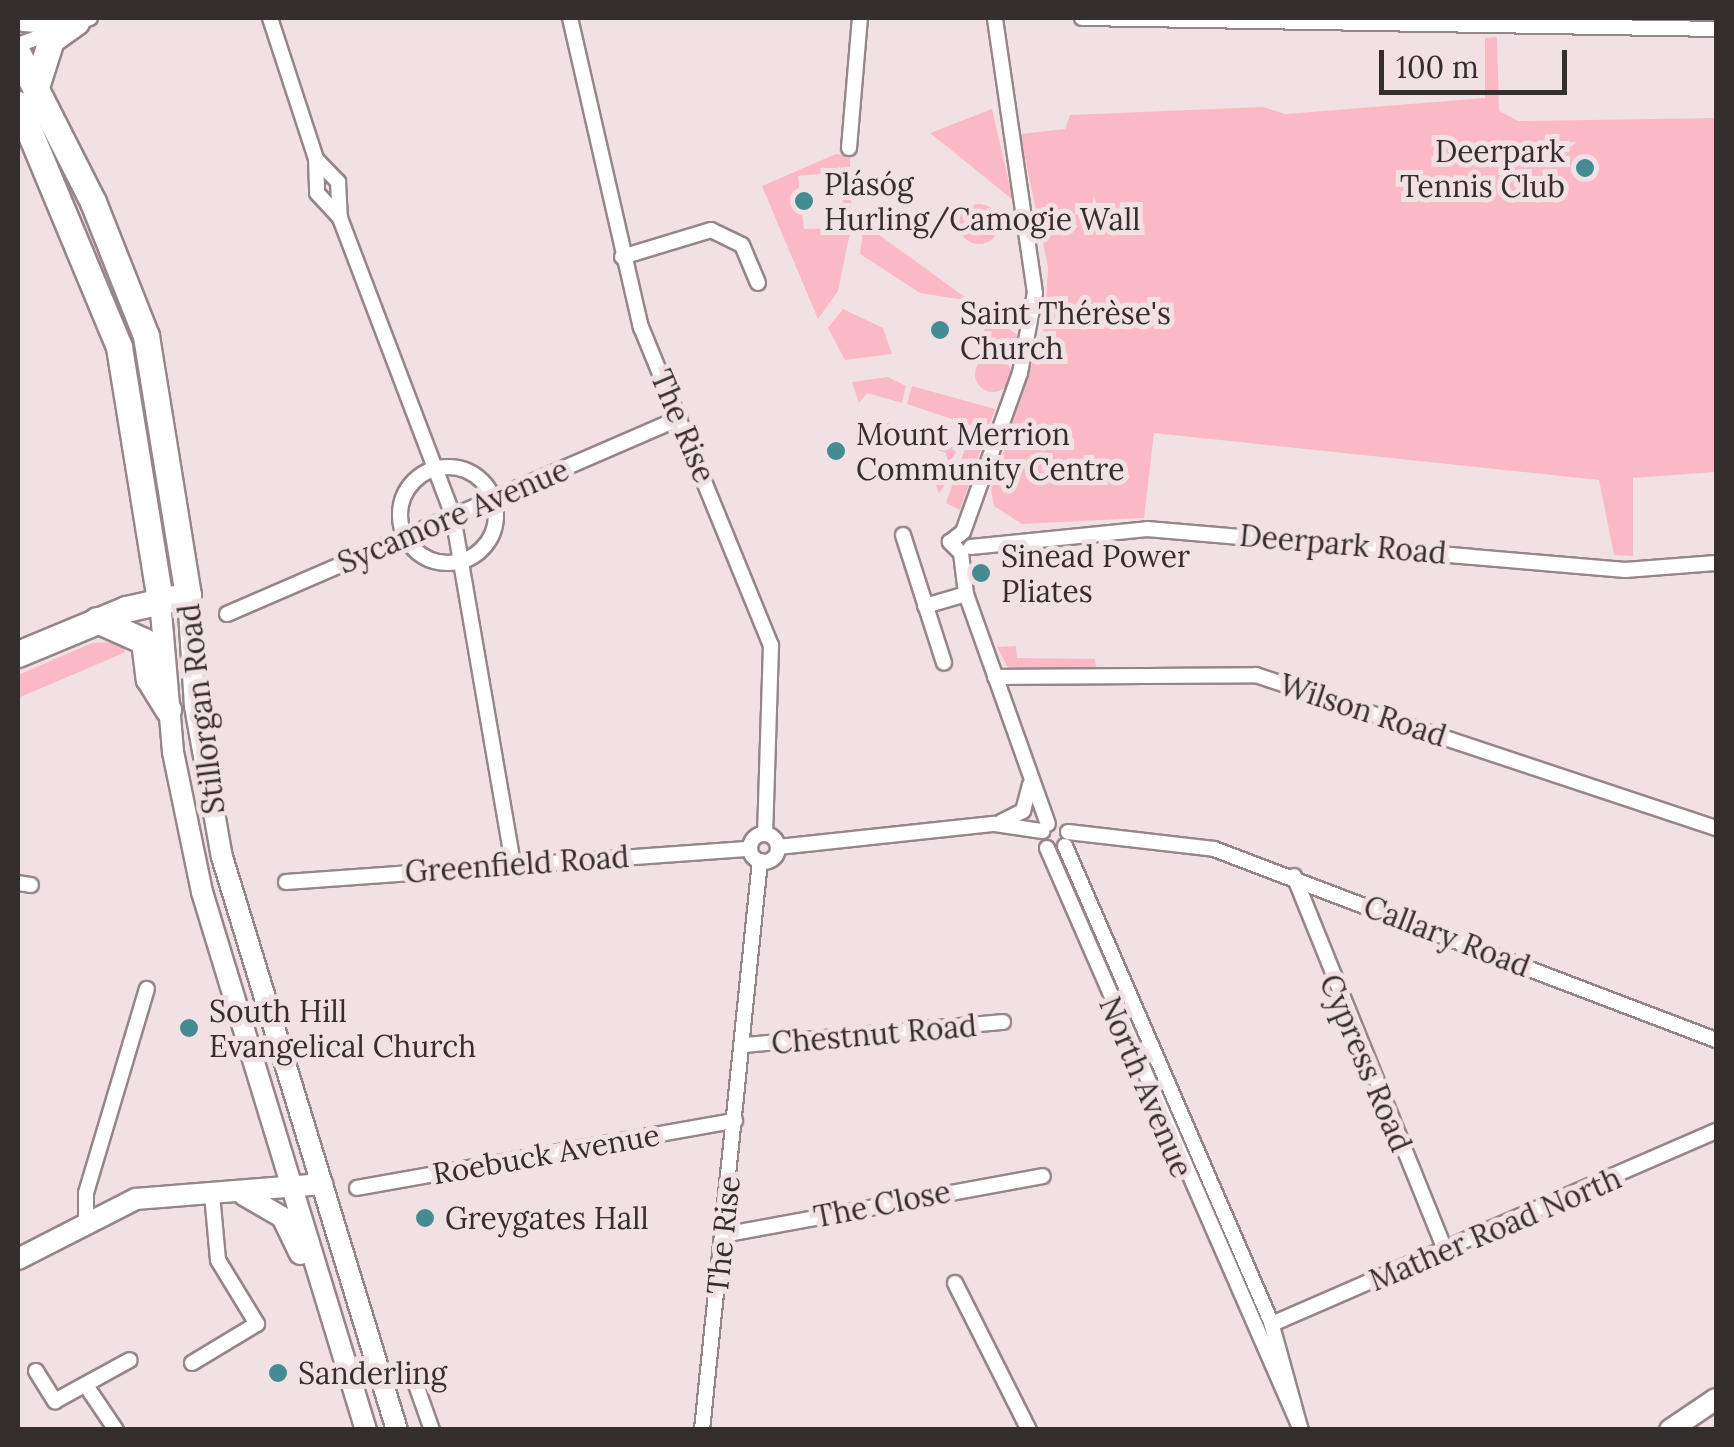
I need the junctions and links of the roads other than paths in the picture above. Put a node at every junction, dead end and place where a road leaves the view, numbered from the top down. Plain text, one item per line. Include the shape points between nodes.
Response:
1 (24, 18) edge
2 (270, 18) edge
3 (570, 18) edge
4 (860, 18) edge
5 (995, 18) edge
6 (1082, 18) edge
7 (83, 20) edge
8 (1235, 20) edge
9 (1716, 29) edge
10 (18, 44) edge
11 (18, 54) edge
12 (27, 95) edge
13 (849, 148) dead end
14 (622, 257) junction
15 (758, 283) dead end
16 (679, 418) junction
17 (434, 468) junction
18 (492, 499) junction
19 (453, 516) junction
20 (902, 536) dead end
21 (406, 537) junction
22 (966, 550) junction
23 (462, 563) junction
24 (1716, 563) edge
25 (966, 594) junction
26 (188, 595) junction
27 (160, 600) junction
28 (924, 606) junction
29 (228, 614) dead end
30 (97, 620) junction
31 (191, 649) junction
32 (18, 654) edge
33 (944, 663) dead end
34 (996, 677) junction
35 (168, 709) junction
36 (1030, 781) junction
37 (995, 824) junction
38 (1045, 827) junction
39 (1716, 828) edge
40 (764, 833) junction
41 (1066, 839) junction
42 (778, 847) junction
43 (1047, 848) junction
44 (750, 849) junction
45 (760, 862) junction
46 (514, 863) junction
47 (1294, 876) junction
48 (286, 882) dead end
49 (148, 990) dead end
50 (1003, 1022) dead end
51 (1716, 1040) edge
52 (746, 1045) junction
53 (736, 1121) junction
54 (1716, 1131) edge
55 (283, 1156) junction
56 (1043, 1176) dead end
57 (322, 1184) junction
58 (357, 1188) dead end
59 (293, 1190) junction
60 (237, 1192) junction
61 (212, 1194) junction
62 (86, 1219) junction
63 (722, 1234) junction
64 (341, 1246) junction
65 (1444, 1248) junction
66 (313, 1254) junction
67 (18, 1258) edge
68 (955, 1283) dead end
69 (328, 1302) junction
70 (1263, 1326) junction
71 (130, 1360) dead end
72 (192, 1363) dead end
73 (36, 1371) dead end
74 (414, 1379) dead end
75 (86, 1387) junction
76 (1716, 1399) edge
77 (1301, 1428) edge
78 (116, 1430) edge
79 (366, 1430) edge
80 (397, 1430) edge
81 (432, 1430) edge
82 (702, 1430) edge
83 (1029, 1430) edge
84 (1670, 1430) edge

1 - 7 highway
2 - 17 street via 316,159 338,182 340,218
3 - 14 street, The Rise
4 - 13 street
5 - 22 street via 1008,132 1032,248 1033,321 963,532 951,539
6 - 8 street
7 - 10 street
7 - 12 highway via 52,40
8 - 9 street
11 - 12 highway, Stillorgan Road
12 - 26 highway, Stillorgan Road via 146,336
12 - 27 highway, Stillorgan Road via 119,348
14 - 15 street via 711,230 742,245
14 - 16 street, The Rise
16 - 18 street, Sycamore Avenue
16 - 40 street, The Rise via 770,645
17 - 18 street via 470,472
17 - 19 street
17 - 21 street via 402,498
18 - 19 street, Sycamore Avenue
18 - 23 street via 491,538
19 - 21 street, Sycamore Avenue
19 - 23 street
20 - 28 street
21 - 23 street via 422,554
21 - 29 street, Sycamore Avenue
22 - 24 street, Deerpark Road via 1147,530 1625,570
22 - 25 street
23 - 46 street
25 - 28 street
25 - 34 street
26 - 27 highway
26 - 31 main road, Stillorgan Road
27 - 30 highway
27 - 35 main road, Stillorgan Road
28 - 33 street
30 - 32 highway
30 - 35 highway via 144,641 150,679
31 - 35 main road via 178,646 168,664
31 - 57 main road, Stillorgan Road via 222,857
34 - 36 street
34 - 39 street, Wilson Road via 1256,676
35 - 55 main road, Stillorgan Road via 202,892
36 - 37 street via 1023,811
36 - 38 street
37 - 38 street
37 - 42 street
38 - 41 street
38 - 43 street, North Avenue
40 - 42 street
40 - 44 street
41 - 43 street
41 - 47 street, Callary Road via 1174,842
41 - 70 street, North Avenue
42 - 45 street
43 - 70 street, North Avenue
44 - 45 street
44 - 46 street, Greenfield Road
45 - 52 street, The Rise
46 - 48 street, Greenfield Road
47 - 51 street, Callary Road
47 - 65 street, Cypress Road
49 - 62 street via 86,1193
50 - 52 street, Chestnut Road
52 - 53 street, The Rise
53 - 58 street, Roebuck Avenue
53 - 63 street, The Rise
54 - 65 street, Mather Road North
55 - 59 main road, Stillorgan Road
55 - 60 main road via 268,1178
56 - 63 street, The Close
57 - 59 main road
57 - 64 main road, Stillorgan Road
59 - 60 main road
59 - 66 main road, Stillorgan Road
60 - 61 main road
60 - 69 main road via 282,1217 312,1289
61 - 62 main road via 136,1199
61 - 72 street via 218,1260 257,1324
62 - 67 main road
63 - 82 street, The Rise
64 - 66 main road via 321,1242
64 - 80 main road, Stillorgan Road
65 - 70 street, Mather Road North
66 - 69 main road, Stillorgan Road
68 - 83 street
69 - 79 main road, Stillorgan Road
70 - 77 street, North Avenue
71 - 75 street
73 - 75 street via 55,1401
74 - 81 street
75 - 78 street
76 - 84 main road

